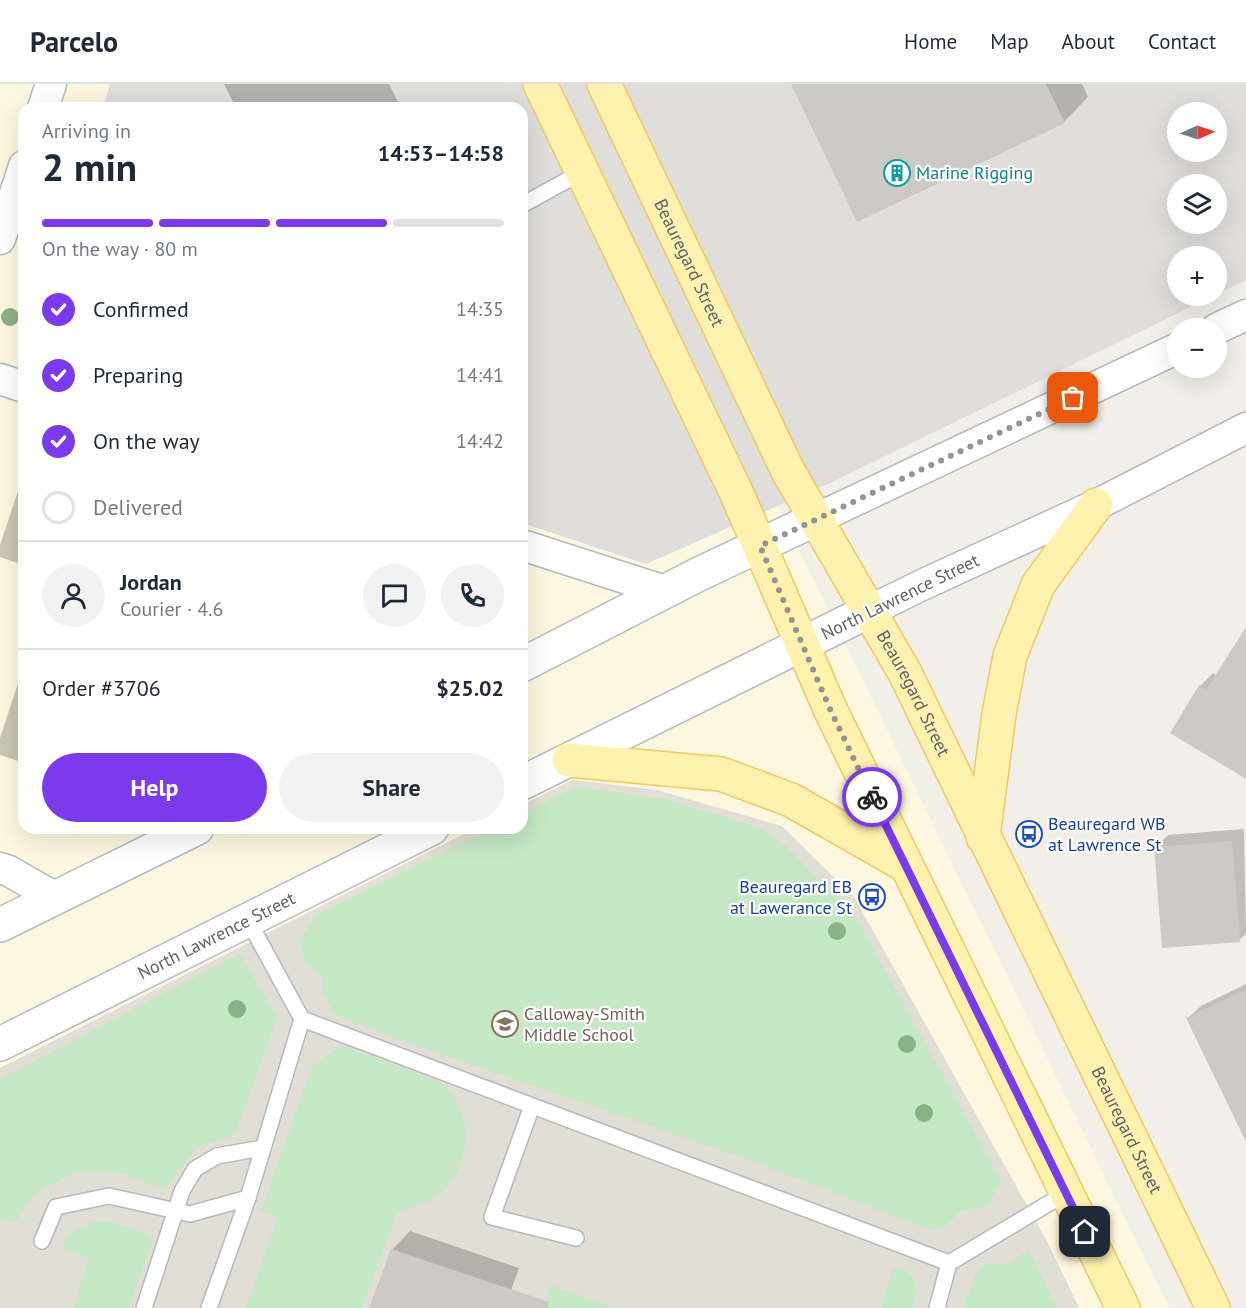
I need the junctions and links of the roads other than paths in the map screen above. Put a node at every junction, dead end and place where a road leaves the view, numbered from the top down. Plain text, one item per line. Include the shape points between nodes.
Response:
1 (51, 84) edge
2 (540, 84) edge
3 (604, 84) edge
4 (45, 102) edge
5 (582, 172) junction
6 (18, 184) edge
7 (528, 202) edge
8 (0, 239) edge
9 (1246, 315) edge
10 (1227, 324) edge
11 (1167, 353) edge
12 (0, 378) edge
13 (18, 385) edge
14 (1246, 428) edge
15 (1096, 505) junction
16 (816, 519) junction
17 (760, 546) junction
18 (528, 547) edge
19 (665, 591) junction
20 (869, 611) junction
21 (802, 645) junction
22 (528, 662) edge
23 (569, 760) junction
24 (528, 780) edge
25 (185, 834) edge
26 (420, 834) edge
27 (983, 837) junction
28 (905, 864) junction
29 (0, 868) edge
30 (56, 898) junction
31 (248, 920) junction
32 (0, 925) edge
33 (302, 1019) junction
34 (0, 1044) edge
35 (532, 1106) junction
36 (263, 1148) junction
37 (1066, 1193) junction
38 (248, 1198) junction
39 (175, 1211) junction
40 (576, 1238) dead end
41 (42, 1241) dead end
42 (949, 1263) junction
43 (144, 1308) edge
44 (209, 1308) edge
45 (937, 1308) edge
46 (1122, 1308) edge
47 (1213, 1308) edge

1 - 4 street
2 - 5 main road
3 - 16 main road, Beauregard Street via 788,471
5 - 7 lane
5 - 17 main road
6 - 8 street
9 - 10 street
11 - 16 street
12 - 13 street
14 - 15 street, North Lawrence Street
15 - 20 street, North Lawrence Street
15 - 27 main road via 1038,585 1010,656
16 - 17 street
16 - 20 main road, Beauregard Street
17 - 19 street
17 - 21 main road
18 - 19 street
19 - 22 street
20 - 21 street, North Lawrence Street
20 - 27 main road, Beauregard Street via 905,673
21 - 23 street, North Lawrence Street
21 - 28 main road
23 - 24 street, North Lawrence Street
23 - 28 main road via 721,774 791,800
25 - 30 street
26 - 31 street, North Lawrence Street
27 - 47 main road, Beauregard Street
28 - 37 main road
29 - 30 street
30 - 32 street
31 - 33 lane
31 - 34 street, North Lawrence Street
33 - 35 lane
33 - 36 lane
35 - 40 lane via 492,1217
35 - 42 lane
36 - 38 lane
36 - 39 lane via 217,1156 195,1169
37 - 42 lane
37 - 46 main road
38 - 39 lane via 190,1214
38 - 44 lane
39 - 41 lane via 109,1196 56,1207
39 - 43 lane
42 - 45 lane

